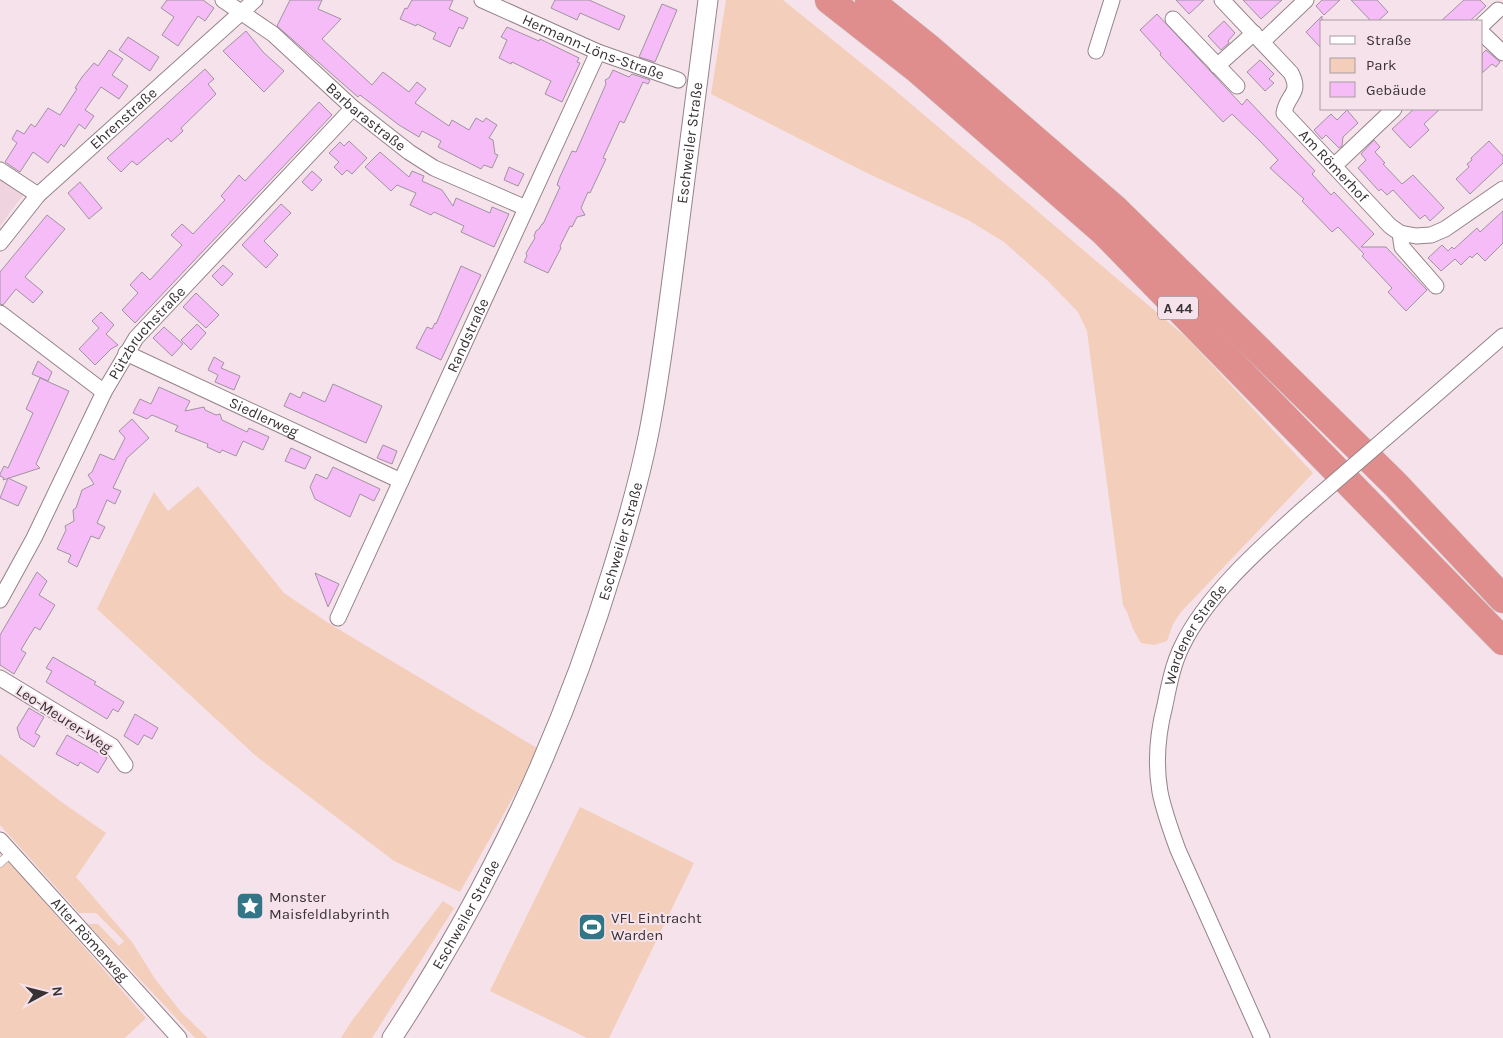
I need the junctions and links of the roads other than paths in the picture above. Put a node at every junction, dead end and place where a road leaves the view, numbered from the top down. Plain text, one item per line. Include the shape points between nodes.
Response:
1 (224, 0) edge
2 (255, 0) edge
3 (482, 0) edge
4 (708, 0) edge
5 (829, 0) edge
6 (869, 0) edge
7 (1112, 0) edge
8 (1222, 0) edge
9 (1306, 0) edge
10 (1498, 10) dead end
11 (242, 13) junction
12 (1173, 19) dead end
13 (1483, 24) edge
14 (1483, 34) edge
15 (1258, 38) junction
16 (1096, 51) dead end
17 (598, 52) junction
18 (1503, 54) edge
19 (1217, 66) junction
20 (678, 80) dead end
21 (1237, 86) dead end
22 (353, 108) junction
23 (1393, 110) edge
24 (1334, 166) junction
25 (0, 170) edge
26 (1503, 188) edge
27 (38, 195) junction
28 (526, 208) junction
29 (1400, 234) junction
30 (0, 243) edge
31 (1436, 286) dead end
32 (0, 313) edge
33 (1503, 336) edge
34 (126, 353) junction
35 (104, 392) junction
36 (401, 481) junction
37 (1503, 599) edge
38 (0, 600) edge
39 (338, 618) dead end
40 (1503, 641) edge
41 (0, 678) edge
42 (125, 765) dead end
43 (0, 840) edge
44 (12, 852) junction
45 (0, 863) edge
46 (179, 1038) edge
47 (392, 1038) edge
48 (1262, 1038) edge

1 - 11 street, Barbarastraße
2 - 11 street, Ehrenstraße
3 - 17 street, Hermann-Löns-Straße
4 - 47 street, Eschweiler Straße via 663,348 648,437 602,604 563,715 531,789 479,893
5 - 40 highway, A 44 via 917,69 1104,232
6 - 37 highway, A 44 via 1116,209 1395,484
7 - 16 street
8 - 15 street
9 - 15 street
10 - 13 street
11 - 22 street, Barbarastraße via 273,34
11 - 27 street, Ehrenstraße
12 - 19 street
14 - 18 street
15 - 19 street
15 - 24 street, Am Römerhof via 1291,73 1296,83 1284,114
17 - 20 street, Hermann-Löns-Straße
17 - 28 street, Randstraße
19 - 21 street
22 - 28 street, Barbarastraße via 434,168
22 - 34 street, Pützbruchstraße via 136,338
23 - 24 street
24 - 29 street, Am Römerhof
25 - 27 street
26 - 29 street via 1445,229 1431,235
27 - 30 street, Ehrenstraße
28 - 36 street, Randstraße
29 - 31 street, Am Römerhof via 1402,247
32 - 35 street
33 - 48 street, Wardener Straße, bridge via 1256,552 1199,618 1172,671 1158,746 1160,791 1167,820
34 - 35 street, Pützbruchstraße
34 - 36 street, Siedlerweg
35 - 38 street, Pützbruchstraße via 34,538
36 - 39 street, Randstraße
41 - 42 street, Leo-Meurer-Weg via 112,746
43 - 44 street, Alter Römerweg
44 - 45 lane
44 - 46 street, Alter Römerweg

